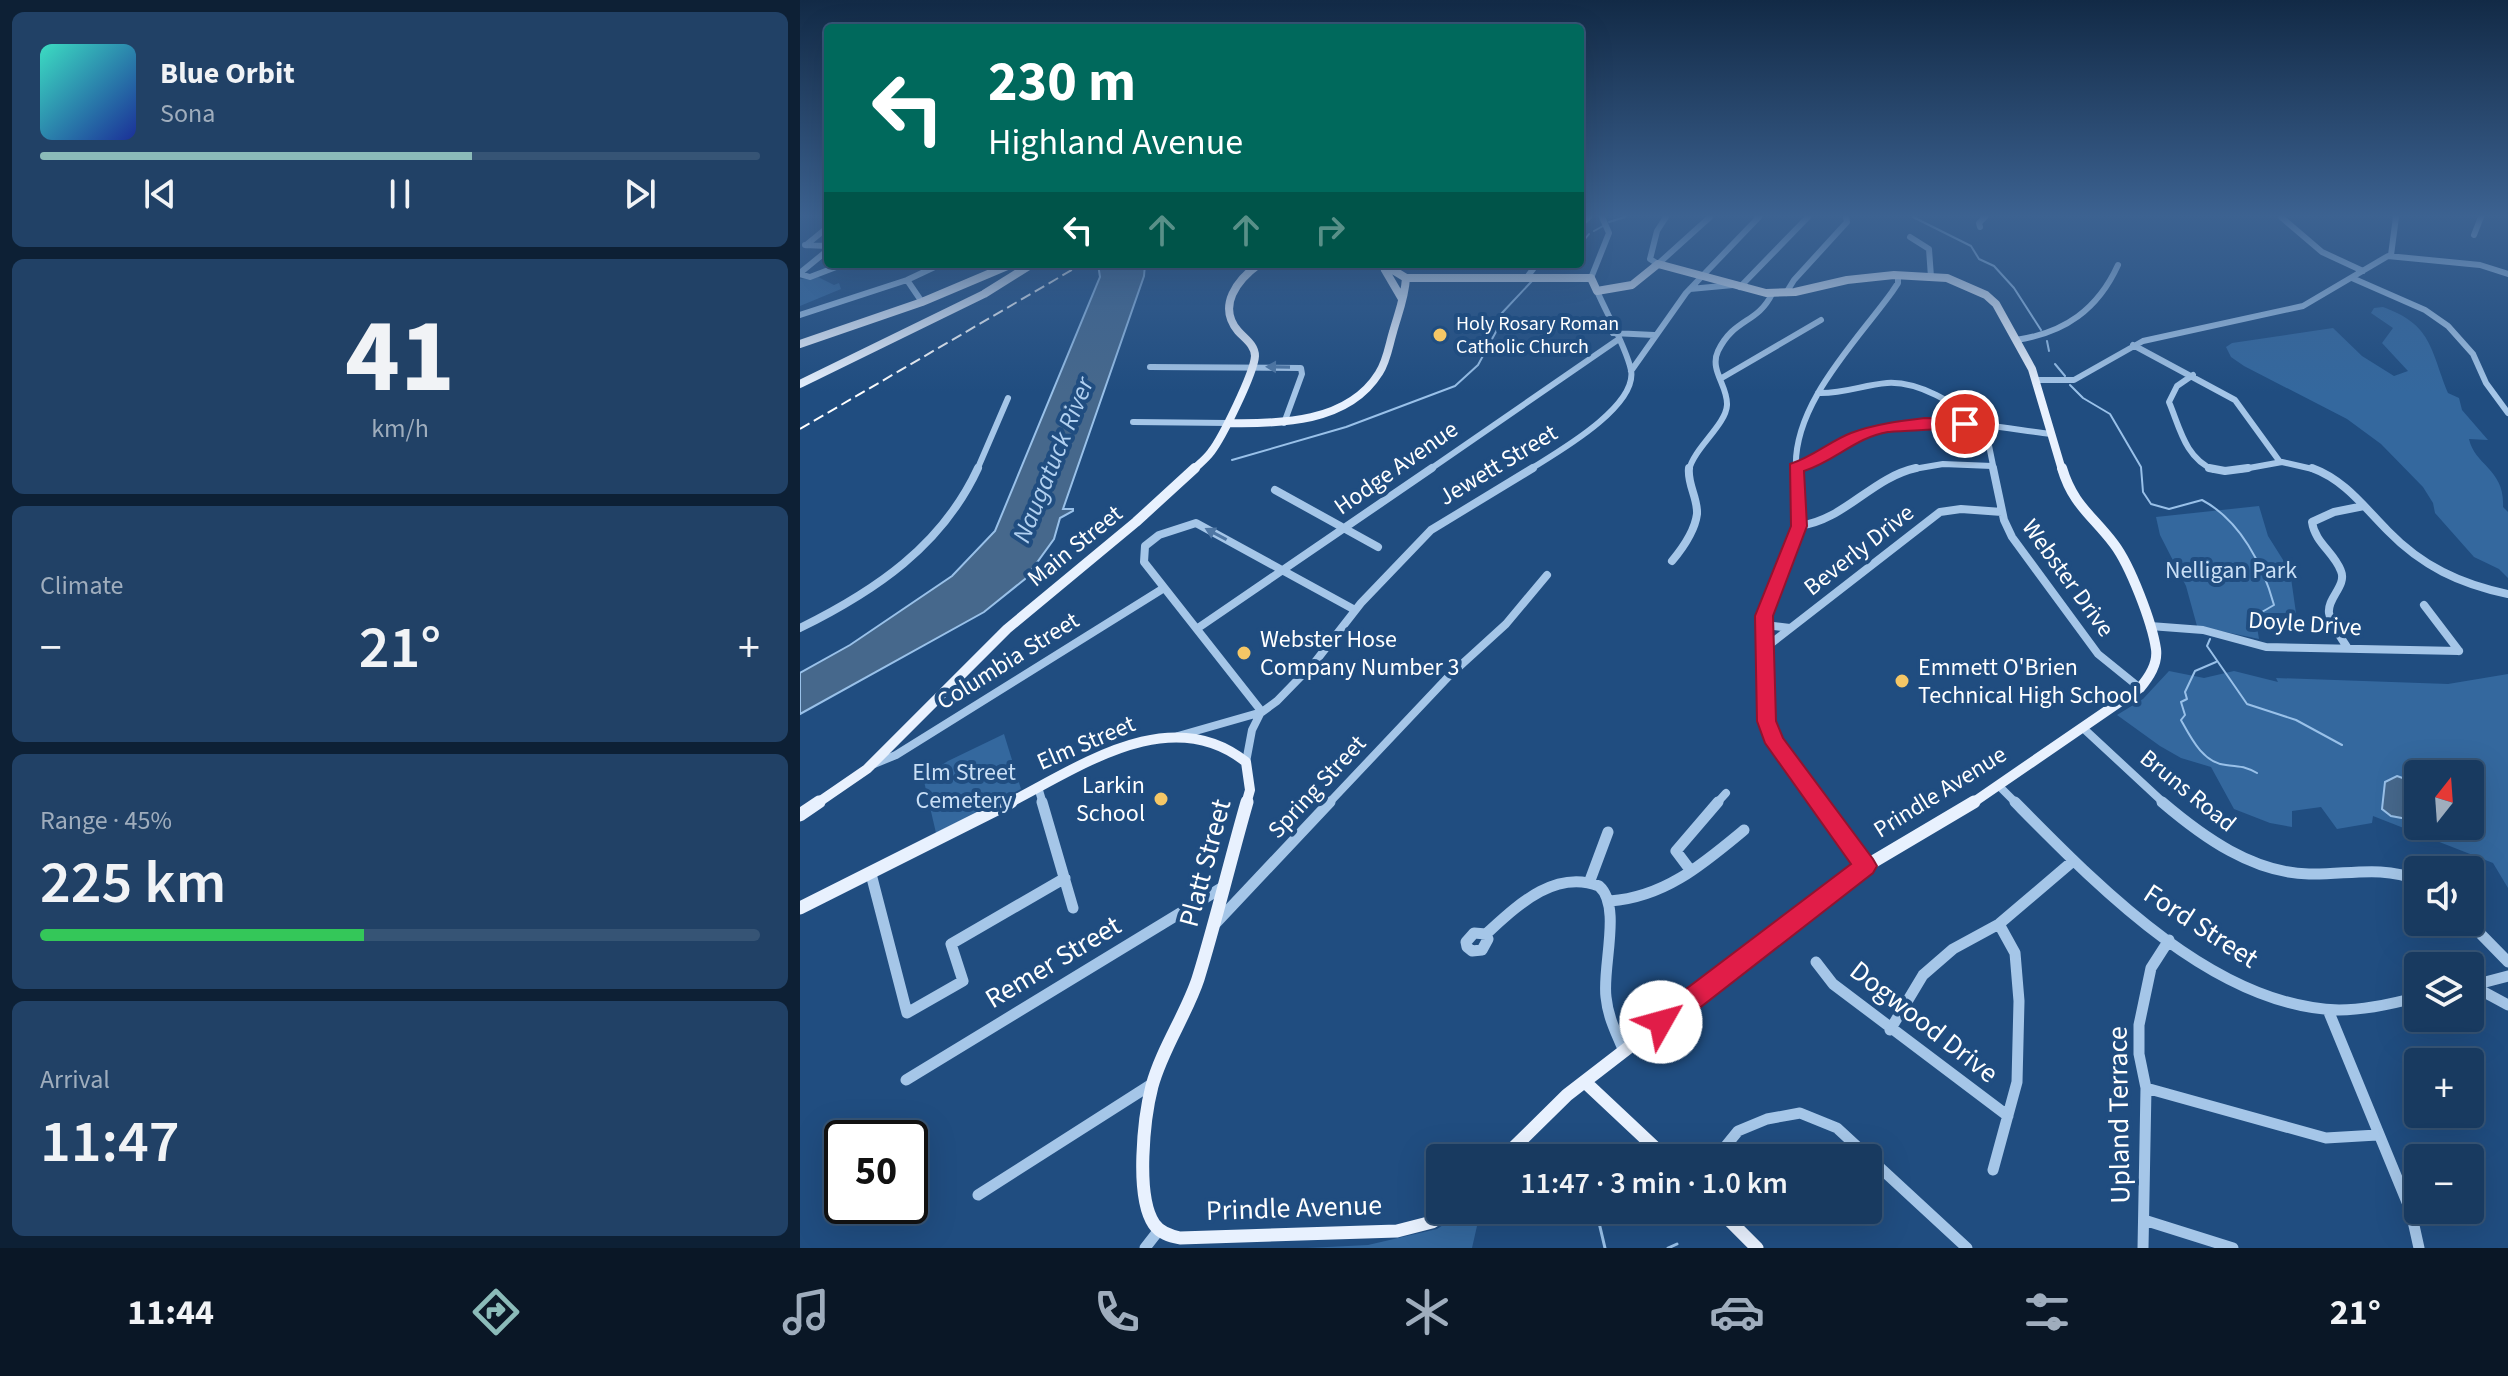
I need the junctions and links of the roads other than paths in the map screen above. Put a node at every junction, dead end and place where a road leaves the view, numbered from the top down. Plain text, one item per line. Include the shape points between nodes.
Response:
1 (917, 275) edge
2 (985, 275) edge
3 (1014, 275) edge
4 (1244, 275) edge
5 (1388, 275) edge
6 (1401, 275) edge
7 (1644, 275) edge
8 (1748, 275) edge
9 (1798, 275) edge
10 (1895, 275) edge
11 (1898, 275) edge
12 (1902, 275) edge
13 (2113, 275) edge
14 (2356, 275) edge
15 (1701, 276) joint
16 (1527, 277) joint
17 (1931, 277) joint
18 (1406, 278) junction
19 (1591, 278) joint
20 (2352, 278) junction
21 (907, 280) junction
22 (1737, 286) junction
23 (1397, 287) junction
24 (1690, 289) junction
25 (1597, 291) junction
26 (1786, 293) junction
27 (1772, 294) junction
28 (1402, 299) junction
29 (922, 302) junction
30 (800, 315) edge
31 (1821, 320) dead end
32 (1654, 335) junction
33 (1615, 337) junction
34 (2016, 340) junction
35 (800, 344) edge
36 (2133, 345) junction
37 (1150, 367) dead end
38 (1253, 367) junction
39 (1631, 371) junction
40 (2193, 375) junction
41 (1720, 379) junction
42 (2036, 380) junction
43 (800, 384) edge
44 (1818, 393) junction
45 (1008, 398) dead end
46 (2508, 413) edge
47 (1133, 422) dead end
48 (1228, 423) junction
49 (1284, 423) junction
50 (1981, 425) junction
51 (2051, 434) junction
52 (2280, 462) junction
53 (1992, 466) junction
54 (1796, 468) junction
55 (1275, 490) dead end
56 (2364, 506) junction
57 (2002, 512) junction
58 (1799, 526) junction
59 (1343, 529) junction
60 (1378, 547) dead end
61 (1672, 561) dead end
62 (1282, 570) junction
63 (1547, 575) dead end
64 (1164, 588) junction
65 (2508, 594) edge
66 (2424, 605) dead end
67 (1355, 610) junction
68 (801, 614) edge
69 (1765, 625) junction
70 (803, 626) edge
71 (2150, 626) junction
72 (1198, 628) junction
73 (1791, 628) junction
74 (2347, 647) junction
75 (1765, 648) junction
76 (2140, 688) junction
77 (1262, 712) junction
78 (2083, 728) junction
79 (1178, 736) junction
80 (1246, 762) junction
81 (872, 764) junction
82 (1038, 787) junction
83 (2000, 787) junction
84 (1726, 793) dead end
85 (800, 815) edge
86 (1744, 830) dead end
87 (1608, 832) dead end
88 (2073, 861) junction
89 (1866, 866) junction
90 (1691, 871) junction
91 (871, 874) junction
92 (2404, 874) edge
93 (1065, 878) junction
94 (1589, 883) junction
95 (1225, 886) junction
96 (1610, 901) junction
97 (800, 908) edge
98 (1073, 908) dead end
99 (1999, 924) junction
100 (1213, 926) junction
101 (1486, 934) dead end
102 (2483, 936) edge
103 (2169, 940) junction
104 (1816, 962) dead end
105 (2508, 962) edge
106 (2508, 976) edge
107 (2484, 982) edge
108 (2484, 993) edge
109 (2404, 1001) edge
110 (2508, 1005) edge
111 (2328, 1010) junction
112 (1890, 1030) junction
113 (1624, 1051) junction
114 (906, 1080) dead end
115 (1585, 1082) junction
116 (1153, 1083) junction
117 (2146, 1088) junction
118 (2008, 1116) junction
119 (2377, 1135) junction
120 (1516, 1144) edge
121 (1651, 1144) edge
122 (1727, 1144) edge
123 (1854, 1144) edge
124 (1882, 1170) edge
125 (1993, 1170) dead end
126 (978, 1195) dead end
127 (2144, 1220) junction
128 (1426, 1224) edge
129 (1733, 1224) edge
130 (1159, 1230) junction
131 (1145, 1248) edge
132 (1757, 1248) edge
133 (1967, 1248) edge
134 (2143, 1248) edge
135 (2233, 1248) edge
136 (2419, 1248) edge

1 - 21 street
2 - 29 main road
3 - 43 main road
4 - 38 main road via 1228,305 1231,320 1253,347
5 - 23 main road
6 - 18 main road
7 - 25 main road via 1632,285
8 - 22 street
9 - 26 street
10 - 26 main road
11 - 44 street via 1892,292
12 - 17 main road
13 - 34 street via 2101,298 2051,332
14 - 20 street
15 - 22 main road
15 - 24 street, Jewett Street
16 - 18 main road
16 - 19 main road
17 - 34 main road via 1961,282 1986,295
18 - 23 main road
18 - 28 main road
19 - 25 main road
20 - 36 street via 2303,306
20 - 46 street via 2425,310 2448,326 2464,340
21 - 29 street
21 - 30 street
22 - 24 street
22 - 27 main road
23 - 28 main road
24 - 32 street, Jewett Street
25 - 33 street
26 - 27 main road
27 - 41 street via 1764,310 1728,333 1714,359
28 - 49 main road via 1382,365 1369,385 1335,408
29 - 35 main road
31 - 41 street
32 - 33 street
32 - 39 street, Jewett Street
33 - 39 street
33 - 59 street, Hodge Avenue
34 - 42 main road
36 - 40 street
36 - 42 street via 2079,378
37 - 38 street
38 - 48 main road, Main Street
49 -> 38 street via 1303,371
39 - 67 street, Jewett Street via 1630,387 1584,436 1437,525
40 - 52 street via 2235,400
40 - 52 street via 2177,386 2169,402 2195,459 2223,470
41 - 61 street via 1727,409 1690,464 1697,513
42 - 51 main road
44 - 50 street via 1906,382
44 - 54 street via 1802,425
45 - 70 street via 951,517 893,573
47 - 48 street
48 - 49 main road
48 - 81 main road, Main Street via 1196,468 1007,629
50 - 51 street
50 - 53 street, Webster Drive
50 - 54 street via 1882,428
51 - 71 main road via 2068,489 2124,558
52 - 56 street via 2327,473
53 - 57 street, Webster Drive
53 - 58 street via 1947,464 1893,474 1831,520
54 - 58 street
55 - 59 street
56 - 65 street via 2424,565 2463,583
56 - 74 street via 2312,522 2314,534 2341,571 2340,590 2329,614
57 - 73 street, Beverly Drive via 1940,512
57 - 76 street, Webster Drive via 2012,537 2089,642
58 - 69 street via 1767,601
59 - 60 street
59 - 62 street, Hodge Avenue
62 -> 64 street via 1196,523 1146,542 1141,556
62 - 67 street
62 - 72 street, Hodge Avenue
63 - 100 street, Spring Street via 1506,624 1450,675
64 - 72 street
64 - 81 street, Columbia Street via 894,756
66 - 74 street, Doyle Drive via 2459,651
67 - 77 street, Jewett Street via 1315,662
68 - 70 street
69 - 73 street
69 - 75 street
71 - 74 street, Doyle Drive via 2203,630 2266,647
71 - 76 main road via 2156,659
72 - 77 street
73 - 75 street, Beverly Drive
75 - 89 street via 1771,736
76 - 78 main road, Prindle Avenue
77 - 79 street, Elm Street
77 - 80 street, Platt Street via 1252,730
78 - 83 main road, Prindle Avenue
78 - 92 street, Bruns Road via 2193,825 2251,861 2293,874 2376,868
79 - 80 main road, Elm Street via 1214,741
79 - 82 main road, Elm Street via 1122,746
80 - 95 main road, Platt Street via 1250,790
81 - 85 main road, Main Street
82 - 91 main road, Elm Street
82 - 93 street
83 - 88 street, Ford Street
83 - 89 main road, Prindle Avenue
84 - 90 street via 1676,851
86 - 90 street
87 - 94 street
88 - 99 street
88 - 103 street, Ford Street
89 - 113 main road, Prindle Avenue
90 - 96 street via 1659,889
91 - 93 street via 907,1013 963,981 951,944
91 - 97 main road, Elm Street
93 - 98 street
94 - 96 street via 1608,892
94 - 101 street via 1540,891
95 - 100 main road, Platt Street
95 - 114 street, Remer Street
96 - 113 street via 1607,1009
99 - 112 street via 1953,949 1923,975
99 - 118 street via 2015,953 2019,1001 2017,1082
100 - 116 main road, Platt Street via 1194,989
102 - 105 street
103 - 111 street, Ford Street via 2261,992
103 - 117 street, Upland Terrace via 2151,968 2139,1025
104 - 112 street, Dogwood Drive via 1833,984
106 - 107 street
108 - 110 street
109 - 111 street, Ford Street
111 - 119 street
112 - 118 street, Dogwood Drive
113 - 115 main road, Prindle Avenue
115 - 120 main road, Prindle Avenue
115 - 121 main road
116 - 126 street
116 - 130 main road, Platt Street via 1146,1195
117 - 119 street via 2326,1138
117 - 127 street, Upland Terrace
118 - 125 street
119 - 136 street via 2411,1212
122 - 123 street via 1738,1131 1800,1113 1837,1128
124 - 133 street
127 - 134 street, Upland Terrace
127 - 135 street
128 - 130 main road, Prindle Avenue via 1397,1231 1180,1238
129 - 132 main road
130 - 131 street

